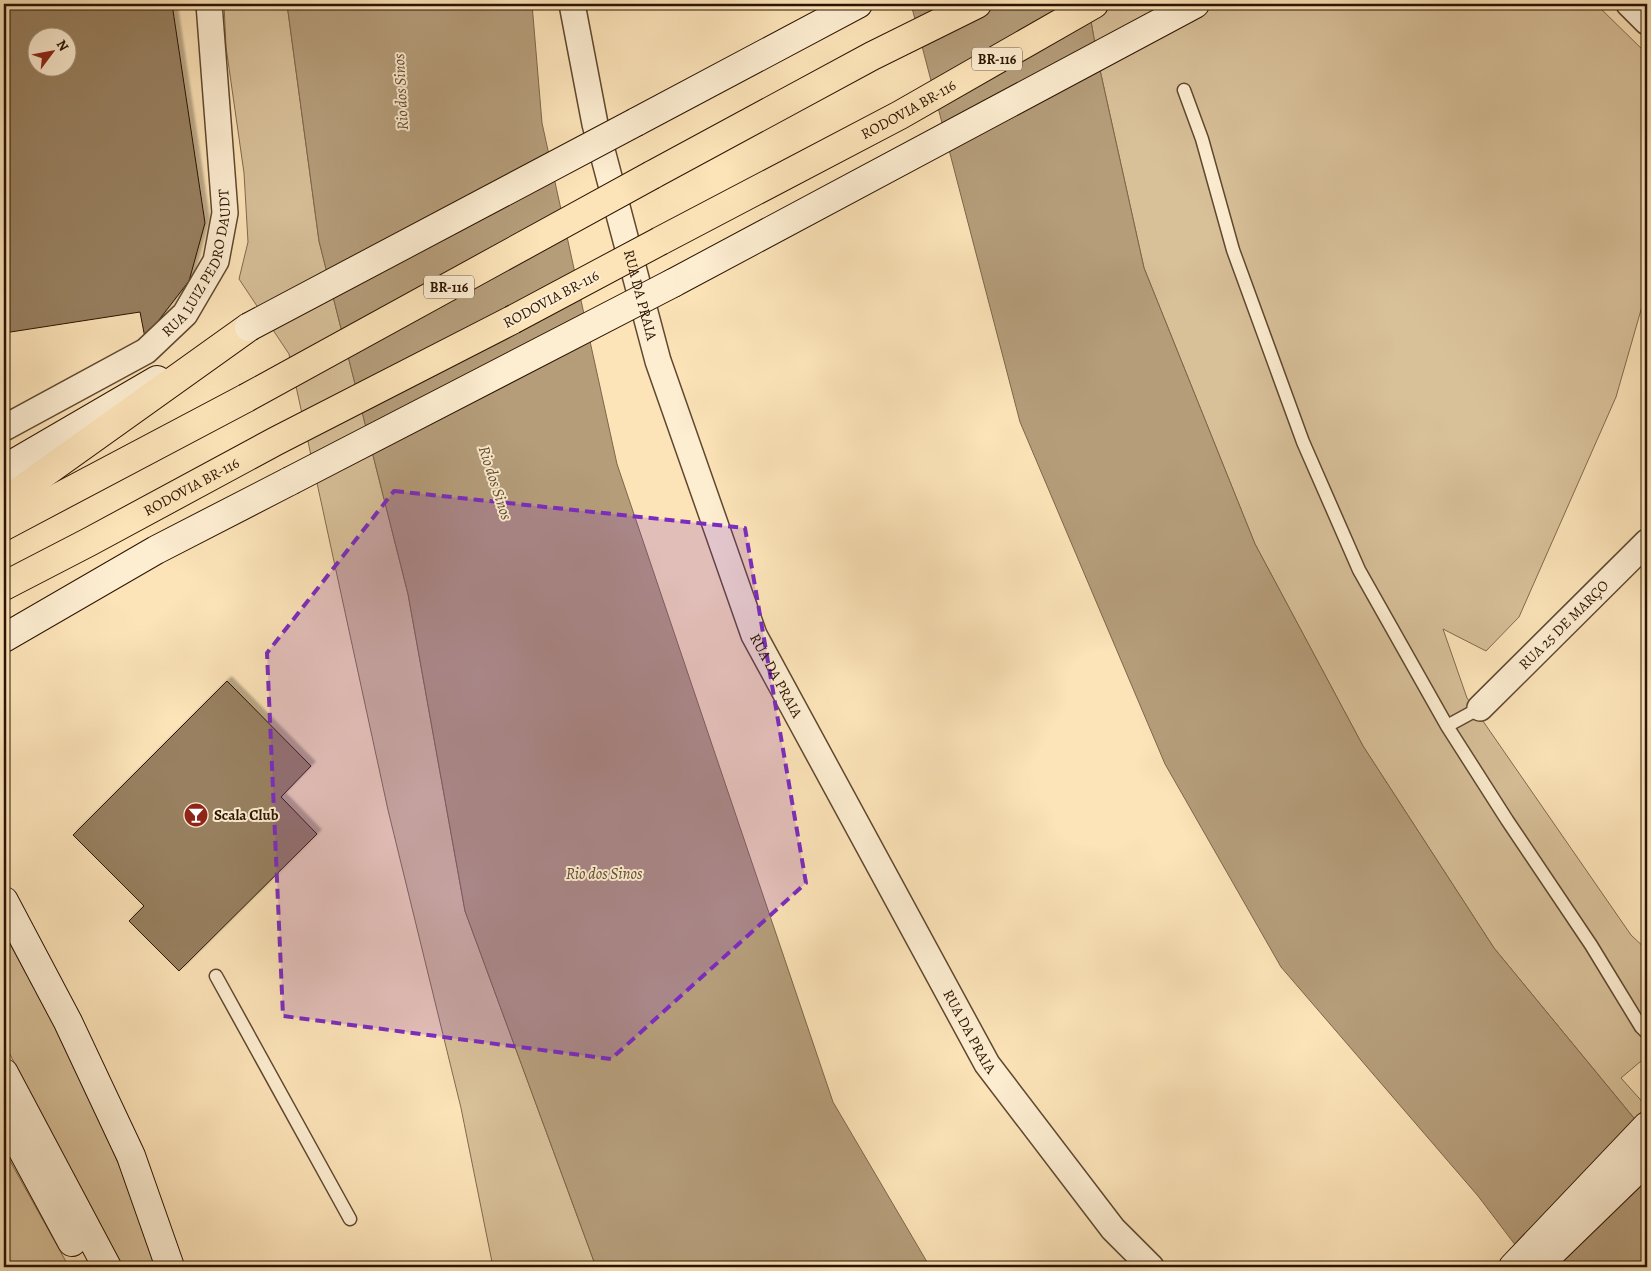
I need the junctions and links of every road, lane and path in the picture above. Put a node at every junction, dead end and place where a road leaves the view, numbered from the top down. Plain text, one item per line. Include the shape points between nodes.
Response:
1 (209, 4) edge
2 (572, 4) edge
3 (977, 4) edge
4 (1094, 4) edge
5 (1195, 4) edge
6 (1629, 4) edge
7 (850, 8) edge
8 (1647, 22) edge
9 (1184, 90) dead end
10 (249, 327) junction
11 (4, 428) edge
12 (4, 469) edge
13 (4, 502) edge
14 (4, 526) edge
15 (1647, 542) edge
16 (4, 586) edge
17 (4, 638) edge
18 (1480, 708) joint
19 (1447, 726) junction
20 (4, 900) edge
21 (216, 976) dead end
22 (1647, 1032) edge
23 (4, 1073) edge
24 (4, 1116) edge
25 (1647, 1126) edge
26 (1647, 1160) edge
27 (350, 1219) dead end
28 (86, 1267) edge
29 (107, 1267) edge
30 (170, 1267) edge
31 (1151, 1267) edge
32 (1513, 1267) edge
33 (1537, 1267) edge

1 - 11 street, RUA LUIZ PEDRO DAUDT via 225,213 216,262 185,314 146,351
2 - 31 street, RUA DA PRAIA via 595,124 658,361 754,635 987,1064 1113,1229
3 - 14 highway, BR-116, bridge via 872,56 246,398
4 - 16 highway, RODOVIA BR-116 / BR-116, bridge via 900,115
5 - 17 main road, bridge via 673,283 156,550
6 - 8 street
7 - 10 main road, bridge
9 - 19 lane via 1202,139 1232,250 1303,442 1359,570
10 - 12 main road
10 - 13 highway
15 - 18 street, RUA 25 DE MARÇO
18 - 19 lane
19 - 22 lane
20 - 30 main road via 68,1022 131,1156
21 - 27 lane
23 - 29 main road
24 - 28 main road
25 - 32 main road
26 - 33 main road

